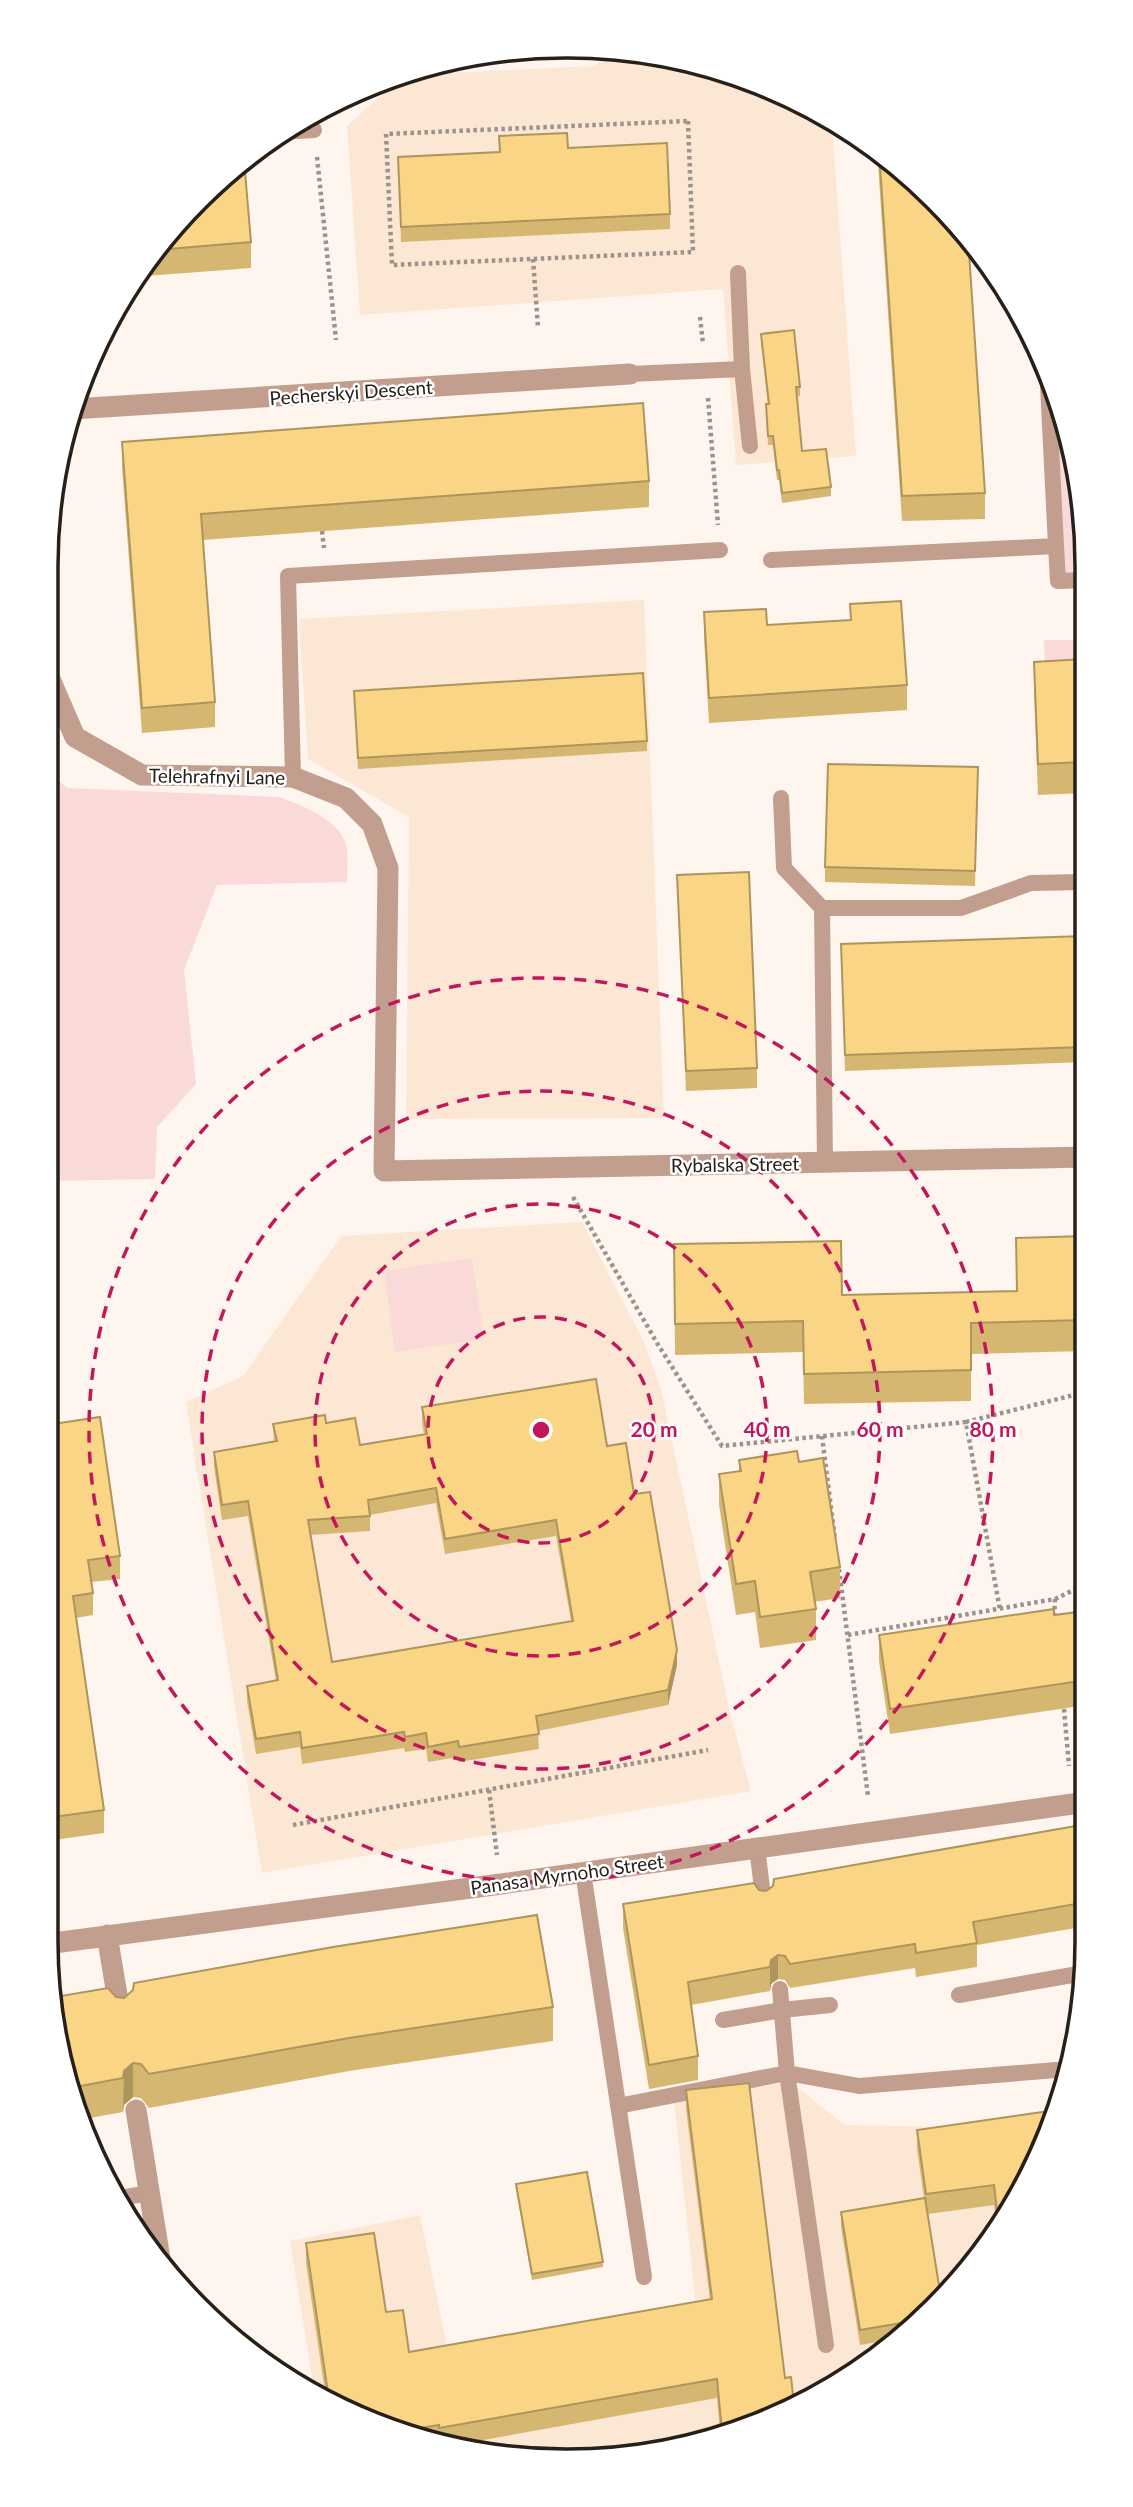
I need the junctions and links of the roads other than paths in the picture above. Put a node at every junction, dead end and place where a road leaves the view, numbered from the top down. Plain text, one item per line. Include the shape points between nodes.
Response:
1 (314, 130) road end
2 (304, 131) edge
3 (738, 274) dead end
4 (742, 369) junction
5 (630, 374) joint
6 (1049, 406) edge
7 (83, 408) edge
8 (750, 446) dead end
9 (1056, 546) junction
10 (720, 550) road end
11 (771, 560) dead end
12 (1075, 580) edge
13 (58, 698) edge
14 (293, 777) junction
15 (781, 798) dead end
16 (1075, 882) edge
17 (822, 908) junction
18 (1075, 1157) edge
19 (825, 1163) junction
20 (384, 1171) joint
21 (1075, 1804) edge
22 (757, 1847) junction
23 (583, 1872) junction
24 (764, 1905) edge
25 (107, 1935) junction
26 (58, 1942) edge
27 (1074, 1974) edge
28 (780, 1989) edge
29 (959, 1995) dead end
30 (830, 2005) dead end
31 (782, 2010) junction
32 (121, 2020) edge
33 (723, 2020) dead end
34 (1058, 2070) edge
35 (787, 2073) junction
36 (618, 2106) junction
37 (135, 2110) edge
38 (149, 2193) junction
39 (127, 2197) edge
40 (157, 2242) edge
41 (644, 2277) dead end
42 (826, 2345) dead end

1 - 2 lane
3 - 4 lane
4 - 5 lane
4 - 8 lane
5 - 7 street, Pecherskyi Descent
6 - 9 lane
9 - 11 lane
9 - 12 lane via 1058,581
10 - 14 lane via 288,576
13 - 14 street, Telehrafnyi Lane via 75,737 142,775
14 - 20 street, Telehrafnyi Lane via 346,798 372,824 388,868
15 - 17 lane via 783,868
16 - 17 lane via 1031,883 961,908
17 - 19 lane
18 - 19 street, Rybalska Street
19 - 20 street, Rybalska Street
21 - 22 street, Panasa Myrnoho Street
22 - 23 street, Panasa Myrnoho Street
22 - 24 lane
23 - 25 street, Panasa Myrnoho Street
23 - 36 lane
25 - 26 street, Panasa Myrnoho Street
25 - 32 street
27 - 29 lane
28 - 31 lane
30 - 31 lane
31 - 33 lane
31 - 35 lane
34 - 35 lane via 859,2086
35 - 36 lane
35 - 42 lane
36 - 41 lane
37 - 38 street
38 - 39 lane
38 - 40 street

